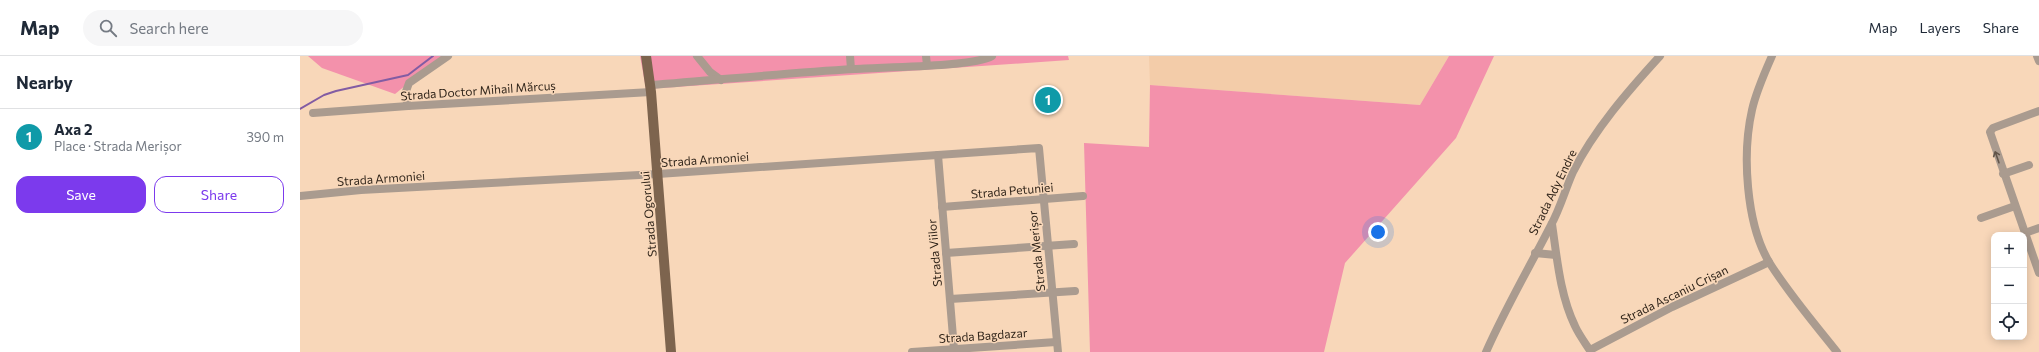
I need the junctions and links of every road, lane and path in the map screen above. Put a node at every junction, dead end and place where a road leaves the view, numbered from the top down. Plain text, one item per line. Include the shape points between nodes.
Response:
1 (448, 56) edge
2 (646, 56) edge
3 (650, 56) edge
4 (691, 56) edge
5 (697, 56) edge
6 (850, 56) edge
7 (926, 56) edge
8 (992, 56) edge
9 (1660, 56) edge
10 (1772, 56) edge
11 (2037, 56) edge
12 (2039, 61) edge
13 (927, 65) junction
14 (852, 69) junction
15 (710, 72) junction
16 (721, 80) junction
17 (649, 86) junction
18 (408, 106) junction
19 (2039, 111) edge
20 (314, 113) dead end
21 (1039, 148) joint
22 (938, 155) junction
23 (2029, 165) dead end
24 (658, 174) junction
25 (2003, 174) junction
26 (300, 196) edge
27 (1083, 196) dead end
28 (1043, 200) junction
29 (2015, 206) junction
30 (942, 207) junction
31 (1981, 218) dead end
32 (1552, 224) junction
33 (2039, 228) edge
34 (2025, 232) edge
35 (2027, 232) edge
36 (1074, 244) dead end
37 (1047, 246) junction
38 (2027, 246) edge
39 (946, 253) junction
40 (1535, 253) junction
41 (1556, 255) junction
42 (1769, 262) junction
43 (2039, 272) edge
44 (1075, 291) dead end
45 (1052, 292) junction
46 (950, 299) junction
47 (1056, 342) junction
48 (959, 350) edge
49 (1591, 351) edge
50 (671, 352) edge
51 (912, 352) edge
52 (1058, 352) edge
53 (1486, 352) edge
54 (1837, 352) edge

1 - 18 street via 409,83 405,94
2 - 17 main road, Strada Ogorului
3 - 17 main road, Strada Ogorului
4 - 15 street via 697,65
5 - 15 street
6 - 14 street
7 - 13 street
8 - 13 street, Strada Doctor Mihail Mărcuș via 979,60
9 - 32 street, Strada Ady Endre via 1623,98 1581,159
10 - 42 street via 1752,110 1748,146 1752,219
11 - 12 street
13 - 14 street, Strada Doctor Mihail Mărcuș
14 - 16 street, Strada Doctor Mihail Mărcuș
15 - 16 street
16 - 17 street, Strada Doctor Mihail Mărcuș
17 - 18 street, Strada Doctor Mihail Mărcuș
17 - 24 main road, Strada Ogorului
18 - 20 street, Strada Doctor Mihail Mărcuș
25 -> 19 street via 1990,132 1993,128
21 - 22 street, Strada Armoniei
21 - 28 street, Strada Merișor
22 - 24 street, Strada Armoniei
22 - 30 street, Strada Viilor
23 - 25 street
24 - 26 street, Strada Armoniei via 361,190
24 - 50 main road, Strada Ogorului
25 - 29 street
27 - 28 street, Strada Petuniei
28 - 30 street, Strada Petuniei
28 - 37 street, Strada Merișor
29 - 31 street
29 - 34 street
30 - 39 street, Strada Viilor
32 - 40 street, Strada Ady Endre
32 - 41 street
33 - 35 street
36 - 37 street
37 - 39 street
37 - 45 street, Strada Merișor
38 - 43 street
39 - 46 street, Strada Viilor
40 - 41 street
40 - 53 street, Strada Ady Endre
41 - 49 street via 1568,310
42 - 49 street, Strada Ascaniu Crișan via 1672,307
42 - 54 street
44 - 45 street
45 - 46 street
45 - 47 street, Strada Merișor
46 - 48 street, Strada Viilor
47 - 48 street, Strada Bagdazar
47 - 52 street, Strada Merișor
48 - 51 street, Strada Bagdazar

